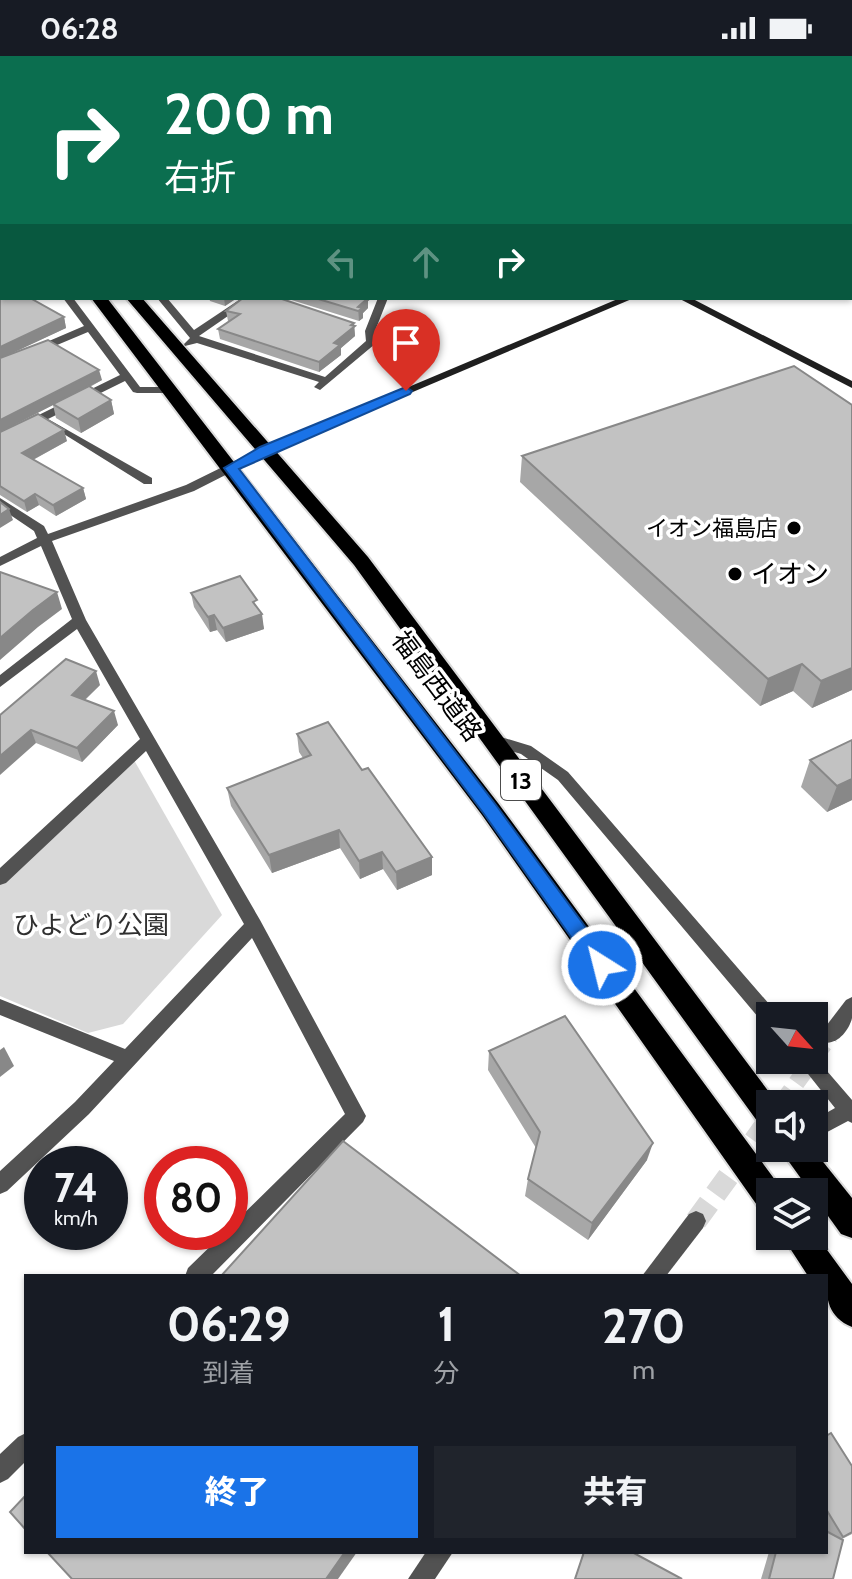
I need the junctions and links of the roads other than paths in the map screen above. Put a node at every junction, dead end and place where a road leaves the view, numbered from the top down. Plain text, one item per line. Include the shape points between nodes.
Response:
1 (69, 300) edge
2 (101, 300) edge
3 (136, 300) edge
4 (164, 300) edge
5 (246, 300) edge
6 (382, 300) edge
7 (624, 300) edge
8 (687, 300) edge
9 (355, 327) edge
10 (89, 328) junction
11 (370, 331) junction
12 (194, 337) junction
13 (178, 352) junction
14 (0, 366) edge
15 (126, 376) junction
16 (848, 380) edge
17 (170, 390) junction
18 (40, 417) junction
19 (0, 438) edge
20 (265, 450) junction
21 (231, 468) junction
22 (148, 481) dead end
23 (0, 502) edge
24 (43, 540) junction
25 (0, 562) edge
26 (79, 620) junction
27 (0, 682) edge
28 (491, 739) junction
29 (148, 740) junction
30 (0, 878) edge
31 (254, 925) junction
32 (756, 1002) edge
33 (852, 1005) edge
34 (0, 1007) edge
35 (830, 1036) tunnel mouth
36 (127, 1058) junction
37 (818, 1074) edge
38 (756, 1097) edge
39 (851, 1112) edge
40 (828, 1123) edge
41 (805, 1162) edge
42 (756, 1179) edge
43 (0, 1184) edge
44 (696, 1221) tunnel mouth
45 (852, 1223) edge
46 (808, 1250) edge
47 (198, 1274) edge
48 (655, 1274) edge
49 (825, 1274) edge
50 (828, 1278) edge
51 (852, 1311) edge
52 (24, 1447) edge
53 (0, 1471) edge
54 (439, 1554) edge
55 (420, 1579) edge

1 - 10 street
2 - 17 highway, 福島西道路 / 13
3 - 13 highway, 福島西道路 / 13
4 - 12 street
5 - 12 street
6 - 11 street
7 - 20 street
8 - 16 street
9 - 11 street
10 - 14 street
10 - 15 street
11 - 12 street via 371,342 323,384
12 - 13 street
13 - 20 highway, 福島西道路 / 13
15 - 17 street via 137,390
15 - 18 street
17 - 21 highway, 福島西道路 / 13
18 - 19 street
18 - 22 street
20 - 21 street
20 - 28 highway, 福島西道路 / 13 via 361,561
21 - 24 street via 190,488
21 - 42 highway, 福島西道路 / 13 via 490,809
23 - 24 street via 40,529
24 - 25 street
24 - 26 street
26 - 27 street
26 - 29 street
28 - 32 street via 526,750 563,776
28 - 38 highway, 福島西道路 / 13
29 - 30 street
29 - 31 street
31 - 36 street
31 - 47 street via 356,1116
33 - 35 street
34 - 36 street
36 - 43 street
37 - 39 street
39 - 40 street
41 - 45 highway
44 - 48 street
46 - 49 highway
50 - 51 highway
52 - 53 street
54 - 55 street

